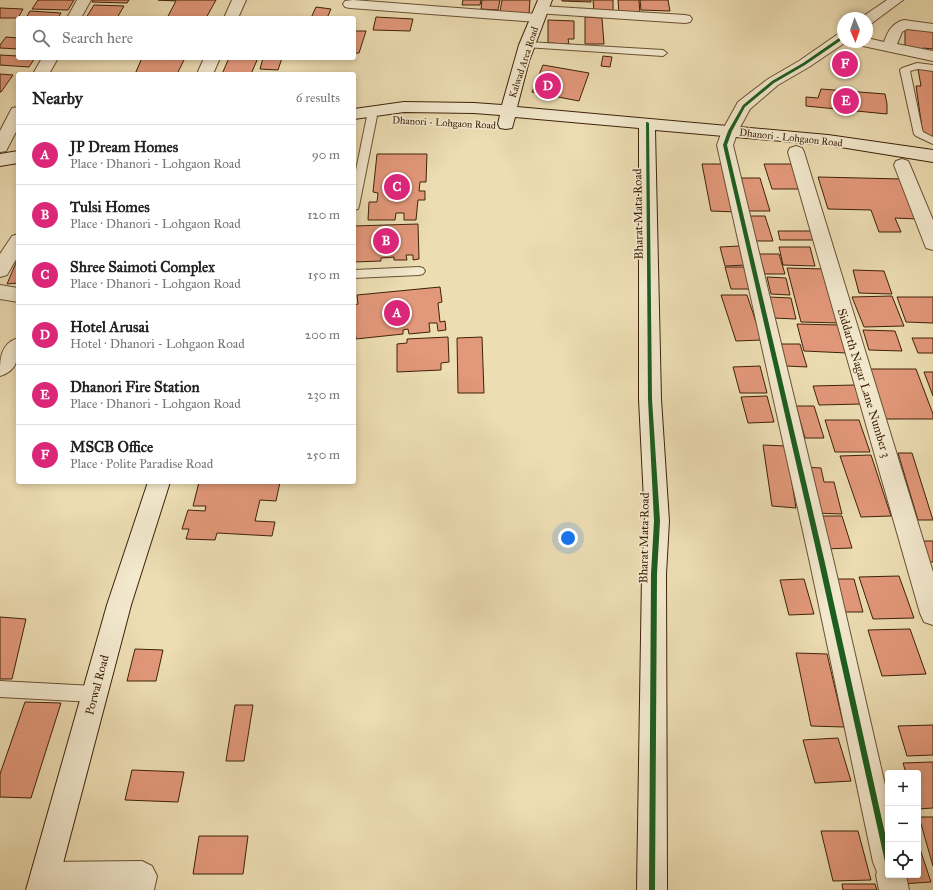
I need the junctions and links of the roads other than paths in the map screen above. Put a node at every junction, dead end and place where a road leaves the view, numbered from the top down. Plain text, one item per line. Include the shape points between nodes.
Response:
1 (84, 0) edge
2 (239, 0) edge
3 (896, 0) edge
4 (350, 4) dead end
5 (541, 9) edge
6 (75, 16) edge
7 (232, 16) edge
8 (873, 16) edge
9 (684, 19) dead end
10 (933, 28) edge
11 (837, 41) edge
12 (873, 44) edge
13 (528, 45) junction
14 (889, 47) junction
15 (663, 53) dead end
16 (933, 56) edge
17 (49, 60) edge
18 (211, 60) edge
19 (933, 68) edge
20 (42, 72) edge
21 (206, 72) edge
22 (362, 115) edge
23 (16, 116) edge
24 (507, 118) junction
25 (647, 130) junction
26 (727, 138) junction
27 (933, 141) edge
28 (356, 145) edge
29 (366, 146) junction
30 (0, 147) edge
31 (796, 152) junction
32 (933, 156) edge
33 (16, 157) edge
34 (0, 160) edge
35 (902, 165) junction
36 (933, 171) edge
37 (356, 196) edge
38 (933, 243) edge
39 (16, 244) edge
40 (0, 270) edge
41 (419, 271) dead end
42 (356, 274) edge
43 (0, 292) edge
44 (16, 295) edge
45 (16, 348) edge
46 (0, 368) edge
47 (158, 484) edge
48 (933, 613) edge
49 (0, 689) edge
50 (94, 694) junction
51 (885, 848) edge
52 (892, 878) edge
53 (43, 884) edge
54 (139, 890) edge
55 (652, 890) edge
56 (894, 890) edge

1 - 6 street
2 - 7 street
3 - 8 street
4 - 5 street
5 - 9 street
5 - 13 street, Kalwad Area Road
10 - 14 street via 904,24 896,30
11 - 26 street via 773,82 744,106
12 - 14 street
13 - 15 lane
13 - 24 street, Kalwad Area Road
14 - 16 street
17 - 20 street
18 - 21 street
19 - 27 lane via 917,66 905,70 917,129 919,134
22 - 24 street, Dhanori - Lohgaon Road via 402,121 472,122
22 - 29 lane
23 - 30 street
24 - 25 street, Dhanori - Lohgaon Road
25 - 26 street, Dhanori - Lohgaon Road
25 - 55 street, Bharat Mata Road via 650,399 657,521 654,574
26 - 31 street, Dhanori - Lohgaon Road
26 - 32 street, Dhanori - Lohgaon Road via 828,140
26 - 51 street
28 - 29 lane
29 - 37 lane
31 - 35 street, Dhanori - Lohgaon Road
31 - 48 street, Siddarth Nagar Lane Number 3
33 - 34 street
35 - 36 street, Dhanori - Lohgaon Road
35 - 38 street
39 - 40 street
41 - 42 lane
43 - 44 street
45 - 46 street
47 - 50 street, Porwal Road via 119,605
49 - 50 lane
50 - 53 street, Porwal Road
52 - 56 street
53 - 54 street via 142,876

